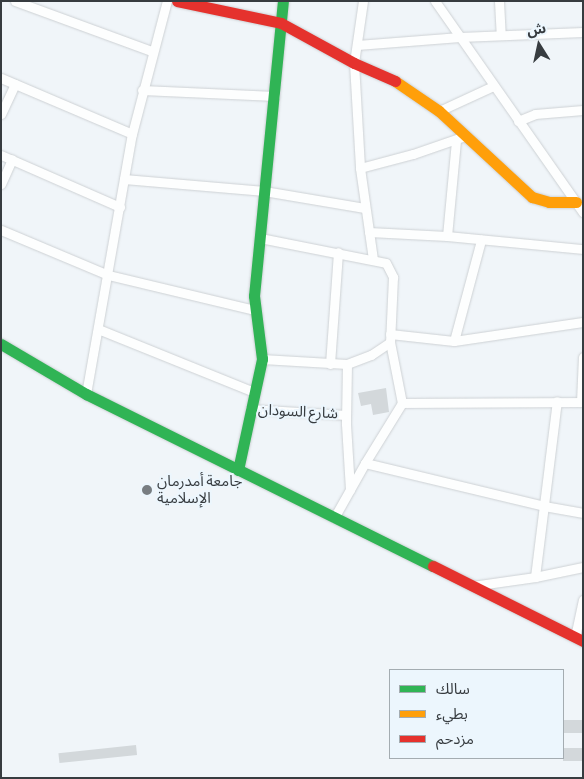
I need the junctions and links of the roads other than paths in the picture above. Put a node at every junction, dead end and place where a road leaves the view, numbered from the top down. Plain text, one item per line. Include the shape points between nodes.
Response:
1 (15, 1) edge
2 (167, 1) edge
3 (177, 1) edge
4 (283, 1) edge
5 (363, 1) edge
6 (435, 1) edge
7 (499, 1) edge
8 (281, 23) junction
9 (583, 32) edge
10 (501, 35) junction
11 (460, 37) junction
12 (357, 45) junction
13 (152, 51) junction
14 (354, 63) junction
15 (1, 78) edge
16 (15, 84) junction
17 (493, 86) junction
18 (142, 90) junction
19 (274, 96) junction
20 (583, 110) edge
21 (439, 111) junction
22 (1, 114) edge
23 (518, 121) junction
24 (132, 134) junction
25 (461, 138) junction
26 (1, 155) edge
27 (12, 160) junction
28 (360, 168) junction
29 (124, 179) junction
30 (1, 184) edge
31 (264, 191) junction
32 (120, 207) junction
33 (580, 207) edge
34 (365, 208) junction
35 (1, 230) edge
36 (369, 232) junction
37 (447, 236) junction
38 (260, 238) junction
39 (481, 240) junction
40 (583, 249) edge
41 (338, 252) junction
42 (373, 259) junction
43 (108, 275) junction
44 (255, 310) junction
45 (583, 322) edge
46 (98, 329) junction
47 (390, 338) junction
48 (454, 341) junction
49 (1, 344) edge
50 (583, 357) edge
51 (262, 360) junction
52 (330, 364) junction
53 (347, 364) junction
54 (254, 392) junction
55 (86, 394) junction
56 (557, 401) junction
57 (582, 402) edge
58 (402, 403) junction
59 (250, 409) junction
60 (346, 415) junction
61 (365, 463) junction
62 (238, 470) junction
63 (350, 490) junction
64 (544, 506) junction
65 (583, 513) edge
66 (334, 518) junction
67 (583, 567) edge
68 (535, 577) junction
69 (470, 586) junction
70 (583, 600) edge
71 (579, 639) edge

1 - 13 street
2 - 13 street
3 - 8 street
4 - 8 street
5 - 12 street
6 - 11 street
7 - 10 street
8 - 14 street
8 - 19 street
9 - 10 street
10 - 11 street
11 - 12 street
11 - 17 street
12 - 14 street
13 - 18 street
14 - 21 street via 409,89
14 - 28 street
15 - 16 street
16 - 22 street
16 - 24 street
17 - 21 street
17 - 23 street
18 - 19 street
18 - 24 street
19 - 31 street
20 - 23 street via 535,114
21 - 25 street
23 - 33 street
24 - 29 street
25 - 28 street
25 - 33 street via 532,196
25 - 37 street
26 - 27 street
27 - 30 street
27 - 32 street
28 - 34 street
29 - 31 street
29 - 32 street
31 - 34 street
31 - 38 street
32 - 43 street
34 - 36 street
35 - 43 street
36 - 37 street
36 - 42 street
37 - 39 street
38 - 41 street
38 - 44 street
39 - 40 street
39 - 48 street
41 - 42 street
41 - 52 street
42 - 47 street via 386,263 393,277
43 - 44 street
43 - 46 street
44 - 51 street
45 - 48 street
46 - 54 street
46 - 55 street
47 - 48 street
47 - 53 street via 371,355
47 - 58 street
49 - 55 street
50 - 57 street
51 - 52 street
51 - 54 street
52 - 53 street
53 - 60 street
54 - 59 street
55 - 62 street
56 - 57 street
56 - 58 street
56 - 64 street
58 - 61 street
59 - 60 street, شارع السودان
59 - 62 street
60 - 63 street
61 - 63 street
61 - 64 street
62 - 66 street
63 - 66 street
64 - 65 street
64 - 68 street
66 - 69 street
67 - 68 street
68 - 69 street
69 - 71 street
70 - 71 street

